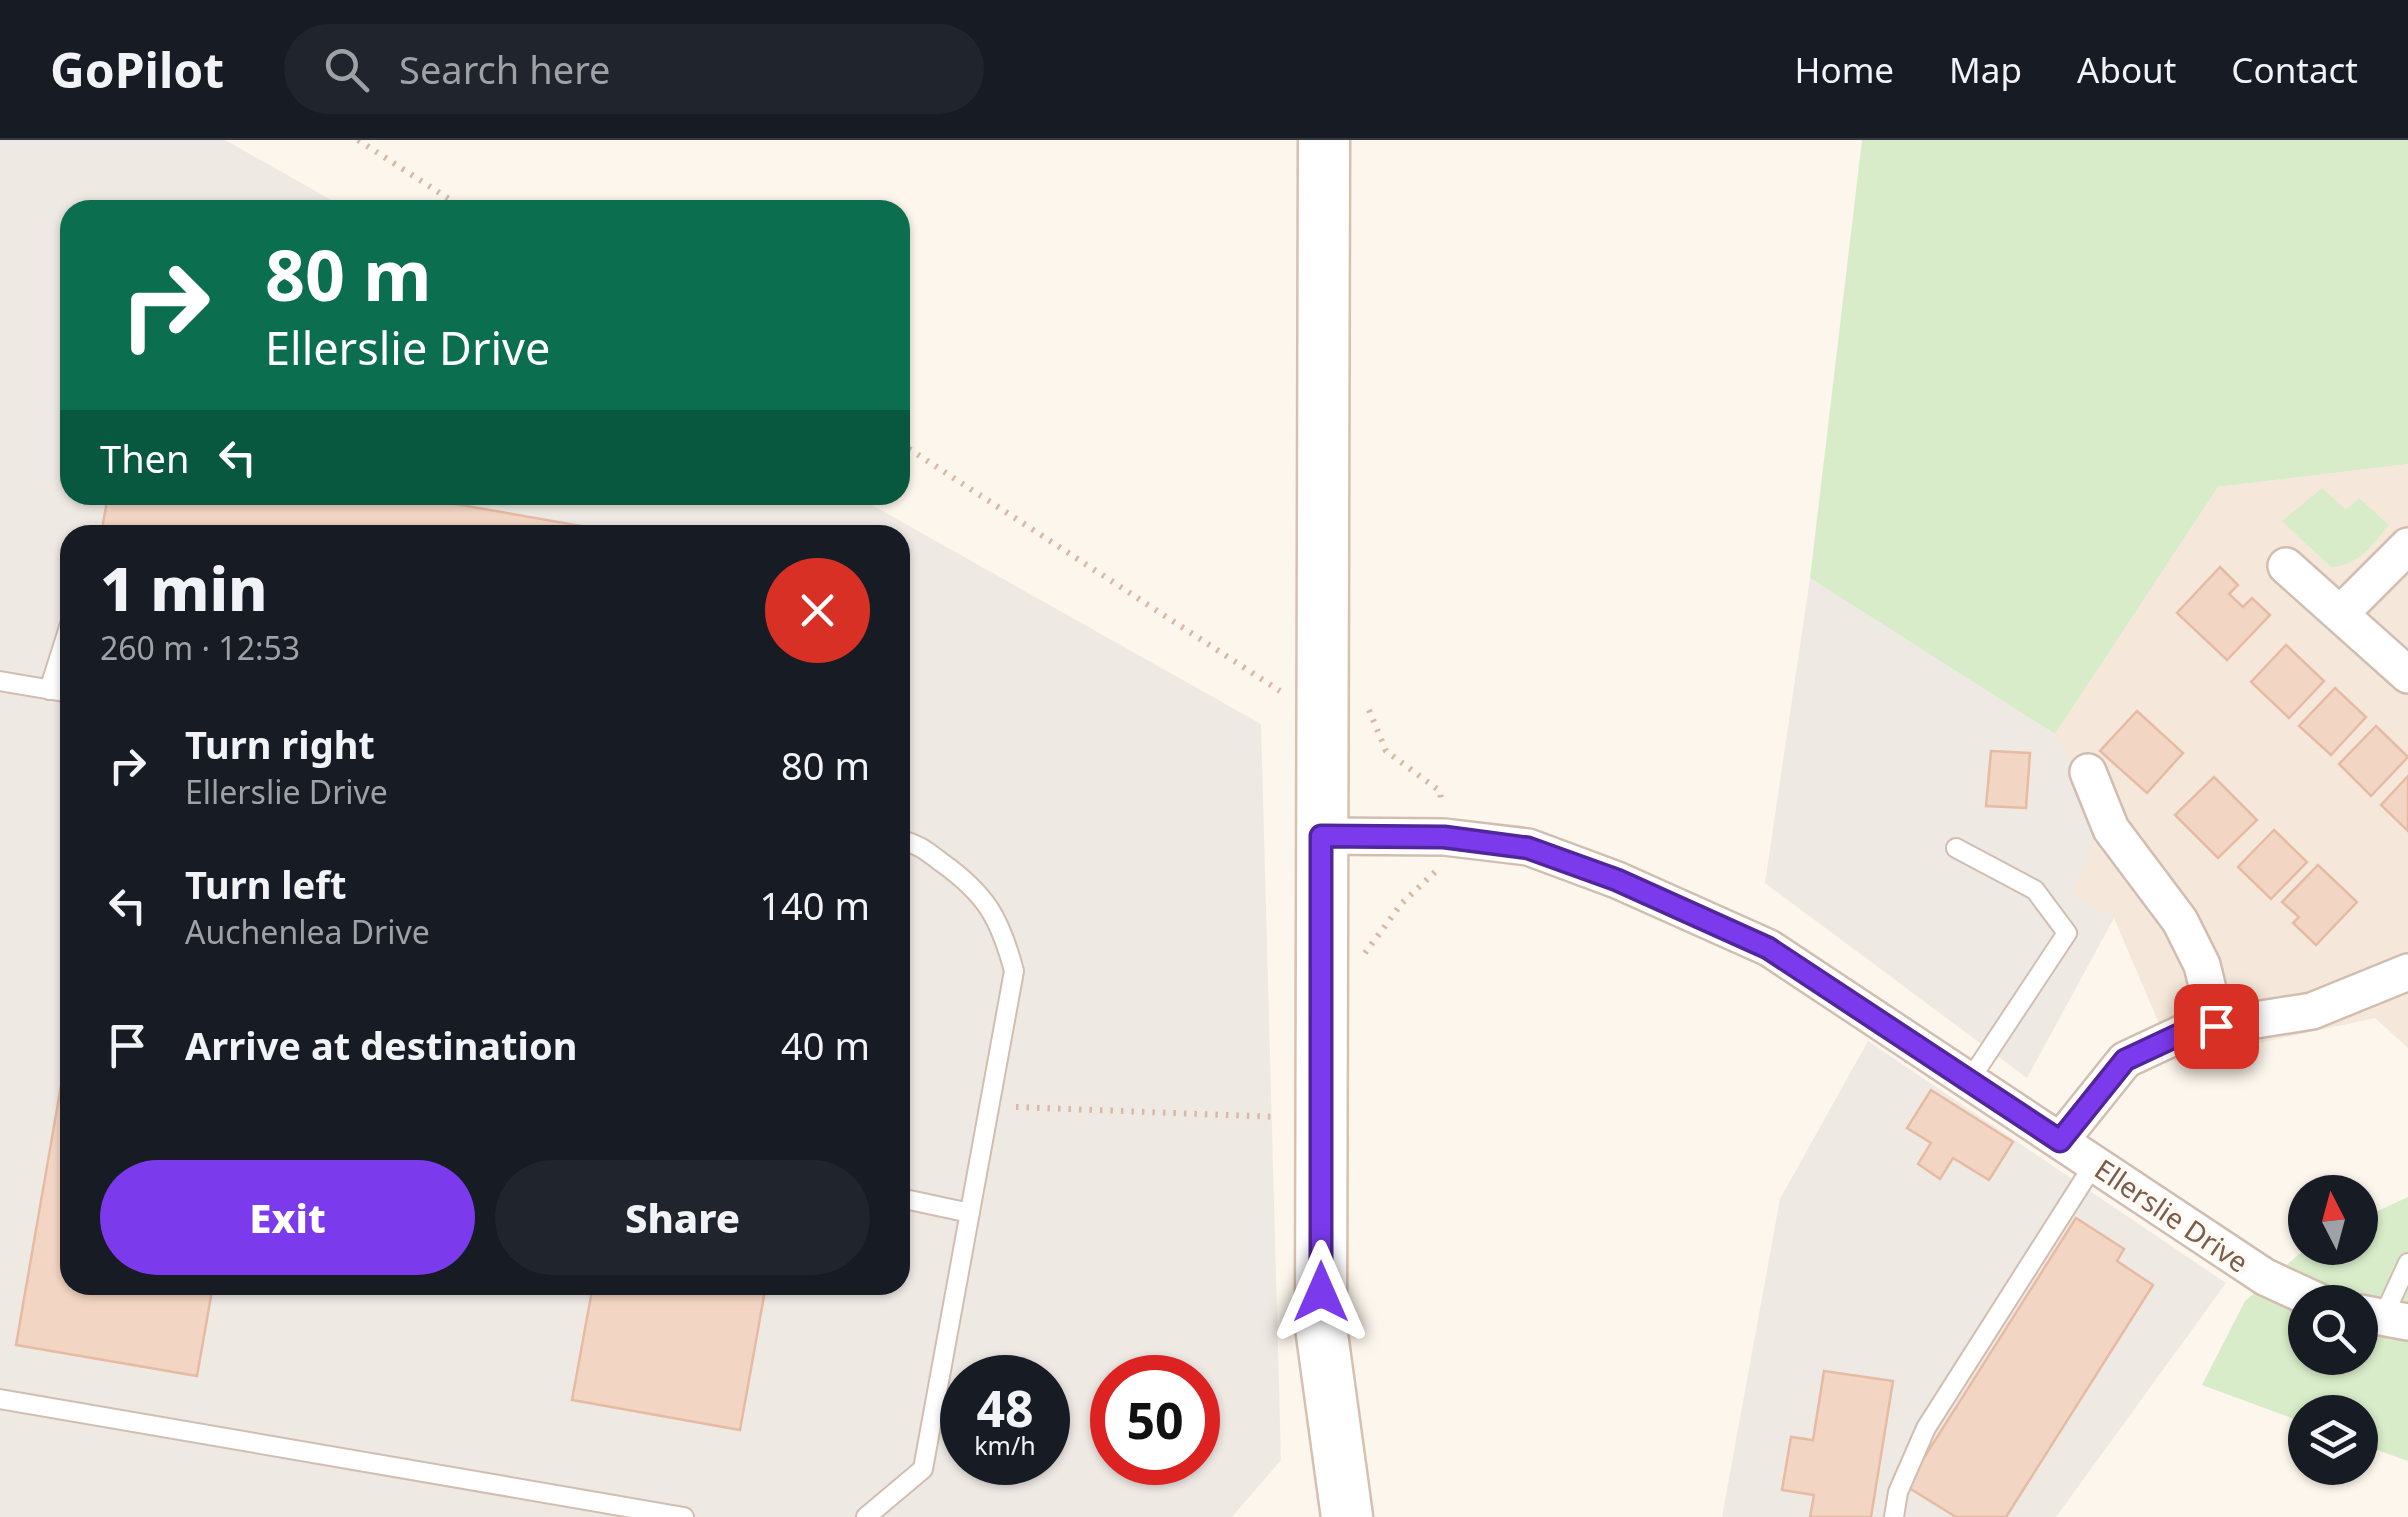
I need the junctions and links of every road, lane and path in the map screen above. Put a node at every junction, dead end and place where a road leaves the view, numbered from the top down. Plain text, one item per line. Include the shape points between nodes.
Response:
1 (358, 140) edge
2 (1324, 140) edge
3 (451, 200) edge
4 (910, 450) edge
5 (2408, 546) edge
6 (2286, 566) dead end
7 (2340, 614) junction
8 (60, 655) edge
9 (2408, 675) edge
10 (0, 681) edge
11 (49, 690) junction
12 (60, 692) edge
13 (1322, 718) junction
14 (2088, 772) dead end
15 (1321, 836) junction
16 (910, 841) edge
17 (1956, 848) dead end
18 (2408, 972) edge
19 (2216, 1026) junction
20 (1969, 1081) junction
21 (990, 1106) junction
22 (1321, 1119) junction
23 (2060, 1141) junction
24 (2094, 1164) junction
25 (910, 1200) edge
26 (970, 1213) junction
27 (2408, 1263) edge
28 (2288, 1288) edge
29 (2384, 1317) edge
30 (0, 1399) edge
31 (684, 1517) edge
32 (866, 1517) edge
33 (1347, 1517) edge
34 (1894, 1517) edge

1 - 3 path
2 - 13 main road
4 - 13 path
5 - 7 street
6 - 7 street
7 - 9 street
8 - 11 lane
10 - 11 lane
11 - 12 lane
13 - 15 main road
14 - 19 street via 2111,829 2180,922 2202,965
15 - 20 street, Ellerslie Drive via 1444,837 1528,848 1617,880 1768,948
15 - 22 main road
16 - 21 lane via 974,885 1002,926 1014,971
17 - 20 lane via 2036,890 2067,933
18 - 19 street via 2312,1012
19 - 23 street via 2187,1031 2125,1060
20 - 23 street, Ellerslie Drive
21 - 22 path
21 - 26 lane
22 - 33 main road via 1321,1327
23 - 24 street, Ellerslie Drive
24 - 28 street, Ellerslie Drive
24 - 34 lane via 1926,1428
25 - 26 lane
26 - 32 lane via 922,1469
27 - 29 lane
30 - 31 lane

